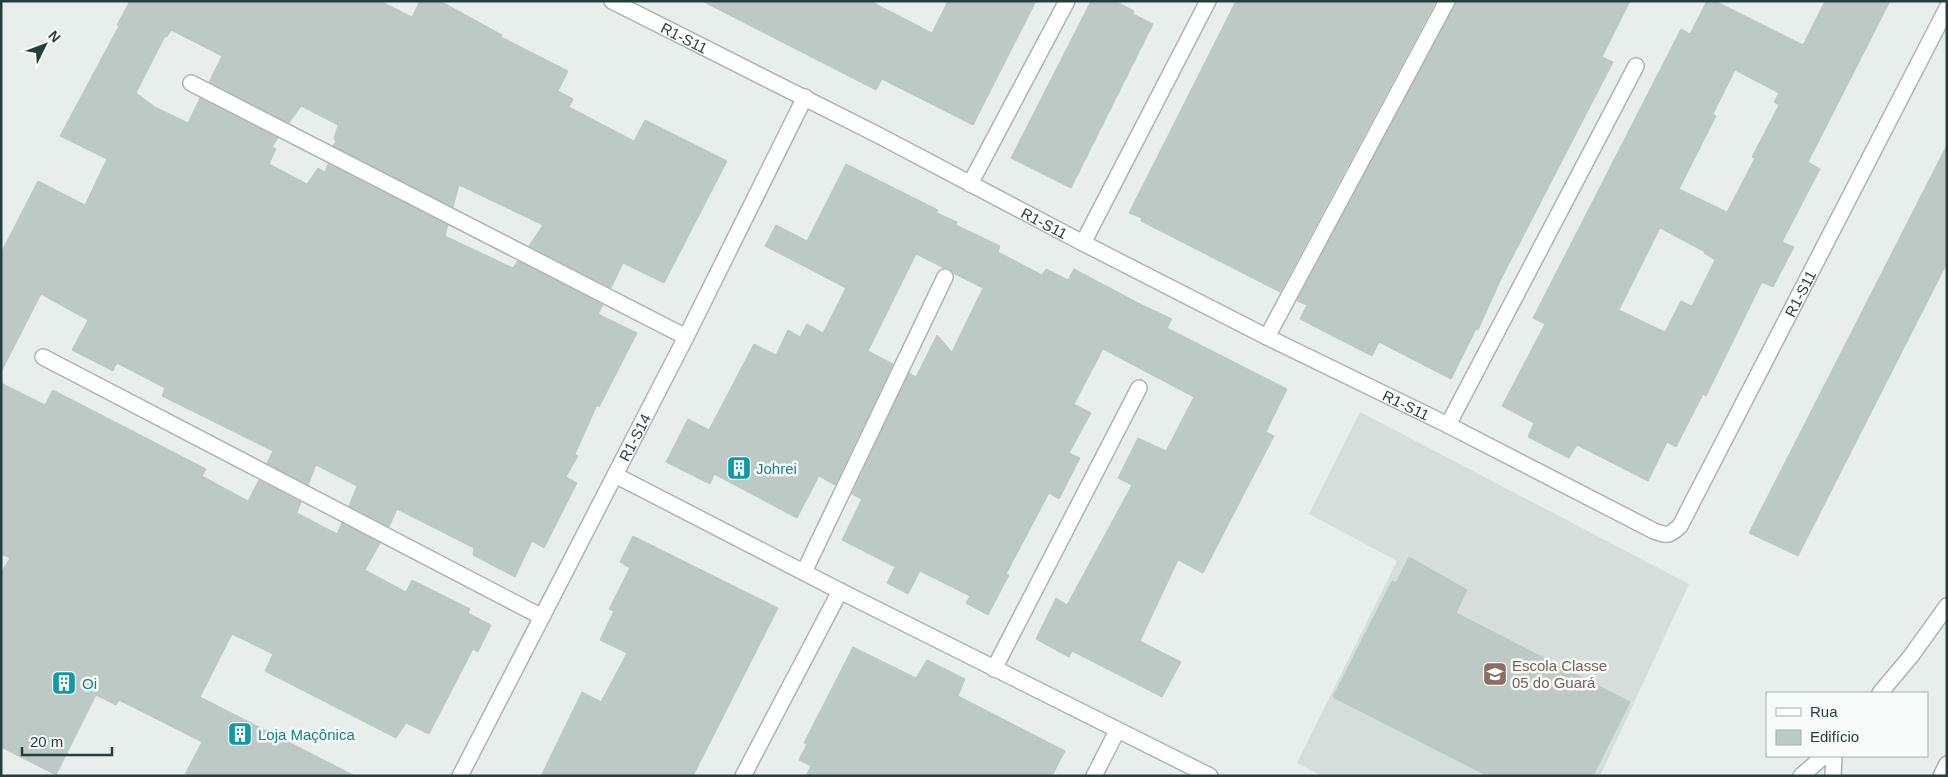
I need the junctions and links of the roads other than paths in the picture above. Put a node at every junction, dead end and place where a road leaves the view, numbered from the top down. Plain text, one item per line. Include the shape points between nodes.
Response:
1 (612, 1) edge
2 (1067, 1) edge
3 (1208, 1) edge
4 (1447, 1) edge
5 (1947, 8) edge
6 (1636, 66) dead end
7 (191, 83) dead end
8 (805, 97) junction
9 (970, 184) junction
10 (1083, 243) junction
11 (945, 277) dead end
12 (686, 337) junction
13 (1267, 338) junction
14 (42, 357) dead end
15 (1138, 388) dead end
16 (1448, 425) junction
17 (615, 475) junction
18 (804, 572) junction
19 (840, 592) junction
20 (1947, 606) edge
21 (542, 618) junction
22 (994, 669) junction
23 (1881, 692) edge
24 (1117, 731) junction
25 (1823, 757) edge
26 (1834, 757) edge
27 (1947, 764) edge
28 (460, 776) edge
29 (743, 776) edge
30 (1094, 776) edge
31 (1210, 776) edge
32 (1801, 776) edge
33 (1833, 776) edge
34 (1941, 776) edge

1 - 8 street, R1-S11
2 - 9 street
3 - 10 street
4 - 13 street
5 - 16 street, R1-S11 via 1680,526 1673,533 1666,535 1654,531
6 - 16 street
7 - 12 street
8 - 9 street, R1-S11
8 - 12 street, R1-S14
9 - 10 street, R1-S11
10 - 13 street, R1-S11
11 - 18 street
12 - 17 street, R1-S14
13 - 16 street, R1-S11
14 - 21 street
15 - 22 street
17 - 18 street
17 - 21 street, R1-S14
18 - 19 street
19 - 22 street
19 - 29 street
20 - 23 street
21 - 28 street, R1-S14
22 - 24 street
24 - 30 street
24 - 31 street
25 - 32 street
26 - 33 street
27 - 34 street

